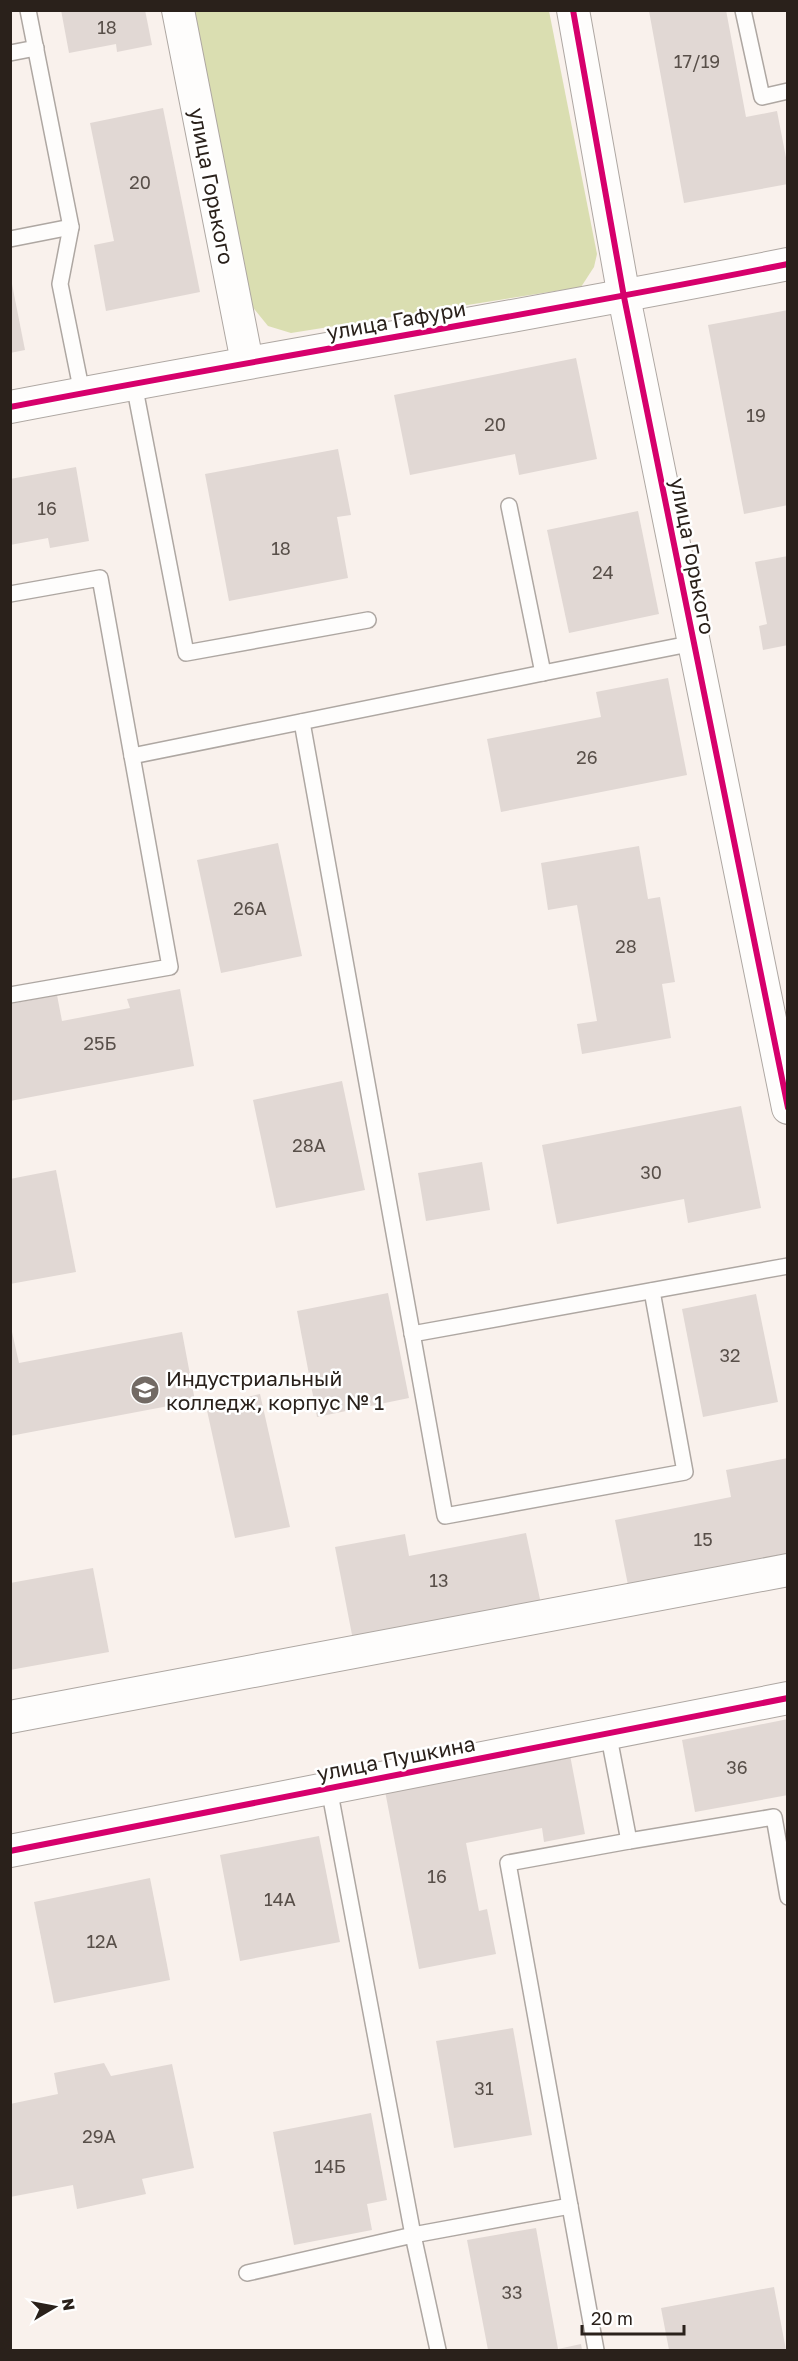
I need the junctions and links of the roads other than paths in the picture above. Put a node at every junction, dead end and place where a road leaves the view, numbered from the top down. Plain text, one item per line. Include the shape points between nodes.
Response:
1 (28, 10) edge
2 (178, 10) edge
3 (573, 10) edge
4 (743, 10) edge
5 (36, 48) junction
6 (10, 52) edge
7 (788, 92) edge
8 (71, 227) junction
9 (10, 239) edge
10 (788, 264) edge
11 (624, 297) junction
12 (247, 362) junction
13 (134, 384) junction
14 (82, 393) junction
15 (10, 407) edge
16 (509, 506) dead end
17 (10, 594) edge
18 (368, 621) dead end
19 (694, 643) junction
20 (543, 673) junction
21 (302, 722) junction
22 (132, 756) junction
23 (10, 995) edge
24 (788, 1108) edge
25 (788, 1266) edge
26 (652, 1291) junction
27 (412, 1334) junction
28 (788, 1570) edge
29 (788, 1698) edge
30 (10, 1717) edge
31 (608, 1732) junction
32 (329, 1788) junction
33 (629, 1841) junction
34 (10, 1851) edge
35 (788, 1897) edge
36 (570, 2206) junction
37 (413, 2235) junction
38 (246, 2273) dead end
39 (438, 2350) edge
40 (596, 2350) edge

1 - 5 lane
2 - 12 street, улица Горького
3 - 11 street, улица Горького
4 - 7 lane via 762,97
5 - 6 lane
5 - 8 lane
8 - 9 lane
8 - 14 lane via 60,284
10 - 11 street, улица Гафури
11 - 12 street, улица Гафури
11 - 19 street, улица Горького
12 - 13 street, улица Гафури
13 - 14 street, улица Гафури
13 - 18 lane via 186,653
14 - 15 street, улица Гафури
16 - 20 lane
17 - 22 lane via 100,578
19 - 20 lane
19 - 24 street, улица Горького
20 - 21 lane
21 - 22 lane
21 - 27 lane
22 - 23 lane via 170,967
25 - 26 lane
26 - 27 lane
26 - 27 lane via 685,1472 479,1510 445,1516
28 - 30 street
29 - 31 street, улица Пушкина
31 - 32 street, улица Пушкина
31 - 33 lane
32 - 34 street, улица Пушкина
32 - 37 lane
33 - 35 lane via 774,1816
33 - 36 lane via 508,1863
36 - 37 lane
36 - 40 lane
37 - 38 lane
37 - 39 lane

